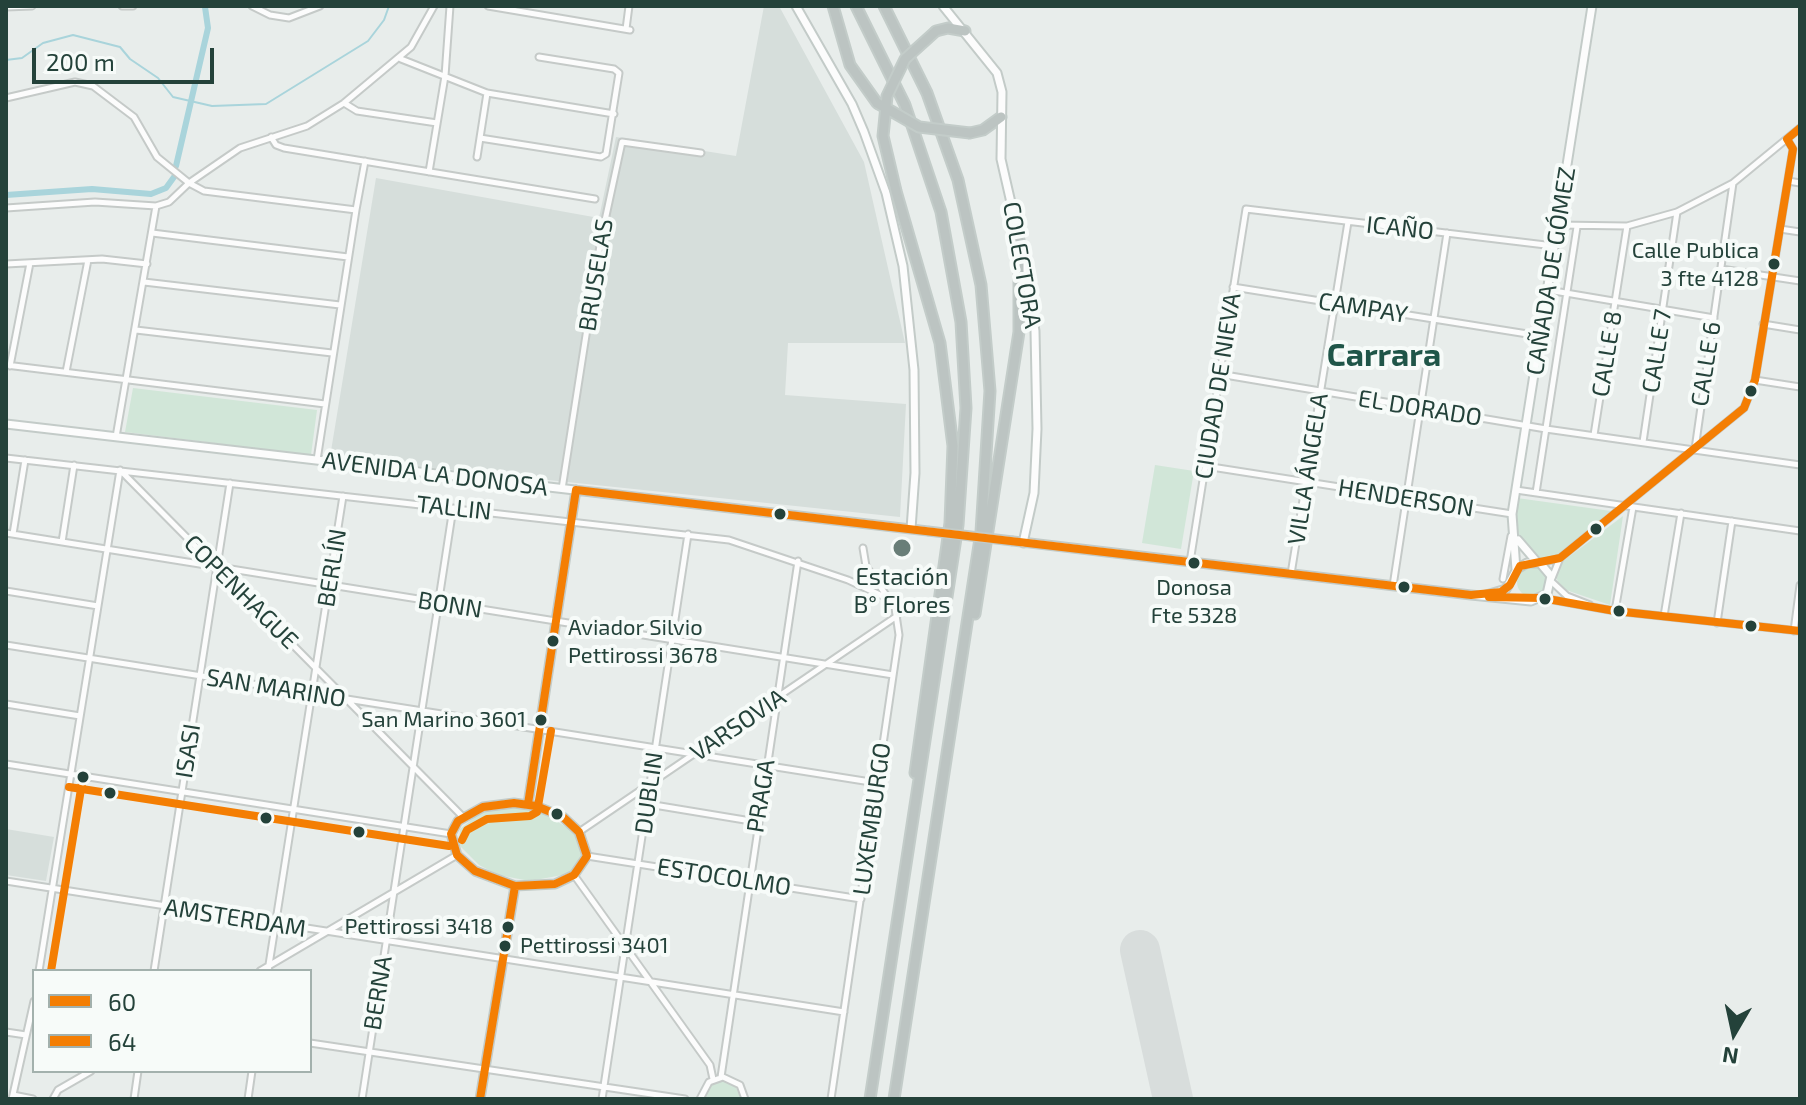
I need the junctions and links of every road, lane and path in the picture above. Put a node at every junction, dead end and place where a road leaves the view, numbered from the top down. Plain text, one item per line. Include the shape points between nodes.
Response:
1 (32, 6) edge
2 (122, 6) edge
3 (133, 6) edge
4 (252, 6) edge
5 (320, 6) edge
6 (434, 6) edge
7 (450, 6) edge
8 (488, 6) edge
9 (629, 6) edge
10 (796, 6) edge
11 (833, 6) edge
12 (856, 6) edge
13 (884, 6) edge
14 (943, 6) edge
15 (1592, 6) edge
16 (6, 7) edge
17 (965, 31) junction
18 (539, 57) dead end
19 (400, 58) junction
20 (445, 76) junction
21 (487, 93) junction
22 (6, 98) edge
23 (344, 103) junction
24 (614, 114) junction
25 (1001, 117) junction
26 (437, 123) junction
27 (1800, 128) edge
28 (271, 137) junction
29 (480, 138) junction
30 (1787, 139) junction
31 (701, 153) dead end
32 (477, 157) dead end
33 (365, 161) junction
34 (429, 172) junction
35 (1788, 181) junction
36 (189, 183) junction
37 (1733, 183) junction
38 (1800, 183) edge
39 (896, 192) junction
40 (595, 199) dead end
41 (156, 206) junction
42 (6, 208) edge
43 (1246, 209) joint
44 (356, 210) junction
45 (1677, 212) junction
46 (892, 220) junction
47 (1348, 222) junction
48 (1558, 225) junction
49 (1627, 226) junction
50 (1577, 227) junction
51 (1780, 229) junction
52 (1800, 232) edge
53 (152, 233) junction
54 (1447, 233) junction
55 (1019, 240) junction
56 (1554, 246) junction
57 (348, 257) junction
58 (88, 260) junction
59 (30, 263) junction
60 (6, 264) edge
61 (147, 264) junction
62 (1721, 269) junction
63 (1771, 277) junction
64 (1800, 281) edge
65 (144, 282) junction
66 (1233, 287) junction
67 (1548, 290) junction
68 (1567, 293) junction
69 (1616, 302) junction
70 (1335, 304) junction
71 (340, 305) junction
72 (1664, 309) junction
73 (1714, 318) junction
74 (1434, 319) junction
75 (1763, 324) junction
76 (136, 330) junction
77 (1800, 330) edge
78 (1541, 336) junction
79 (332, 353) junction
80 (8, 366) edge
81 (66, 372) junction
82 (1219, 374) junction
83 (127, 379) junction
84 (1755, 380) junction
85 (1800, 387) edge
86 (1320, 391) junction
87 (325, 404) junction
88 (1421, 409) junction
89 (6, 424) edge
90 (1526, 425) junction
91 (1546, 429) junction
92 (1594, 435) junction
93 (116, 437) junction
94 (1643, 442) junction
95 (1695, 450) junction
96 (6, 458) edge
97 (25, 460) junction
98 (317, 460) junction
99 (74, 465) junction
100 (1800, 465) edge
101 (1205, 466) junction
102 (120, 470) junction
103 (1305, 482) junction
104 (230, 483) junction
105 (562, 489) junction
106 (576, 490) junction
107 (1516, 490) junction
108 (1536, 493) junction
109 (343, 496) junction
110 (1406, 497) junction
111 (1630, 506) junction
112 (453, 508) junction
113 (1681, 513) junction
114 (1512, 514) junction
115 (571, 521) junction
116 (1732, 521) junction
117 (911, 529) junction
118 (1514, 531) junction
119 (1800, 531) edge
120 (9, 534) edge
121 (688, 534) junction
122 (62, 542) junction
123 (1023, 543) junction
124 (863, 548) dead end
125 (107, 549) junction
126 (1560, 558) junction
127 (798, 561) junction
128 (1190, 562) junction
129 (1539, 563) junction
130 (216, 567) junction
131 (1291, 574) junction
132 (1514, 576) junction
133 (1503, 579) dead end
134 (1552, 581) junction
135 (329, 585) junction
136 (1800, 585) edge
137 (1393, 586) junction
138 (6, 591) edge
139 (1483, 596) junction
140 (1542, 598) junction
141 (1524, 599) junction
142 (891, 600) junction
143 (440, 604) junction
144 (98, 606) junction
145 (1599, 608) junction
146 (1615, 611) junction
147 (897, 616) junction
148 (1664, 616) junction
149 (556, 620) junction
150 (1717, 623) junction
151 (1797, 631) edge
152 (673, 639) junction
153 (6, 645) edge
154 (782, 657) junction
155 (89, 658) junction
156 (827, 664) junction
157 (316, 668) junction
158 (893, 675) junction
159 (199, 676) junction
160 (311, 693) junction
161 (956, 695) junction
162 (347, 699) junction
163 (776, 699) junction
164 (6, 704) edge
165 (423, 711) junction
166 (80, 716) junction
167 (539, 729) junction
168 (656, 747) junction
169 (696, 754) junction
170 (6, 764) edge
171 (766, 765) junction
172 (414, 768) junction
173 (71, 775) junction
174 (651, 783) junction
175 (877, 783) junction
176 (182, 792) junction
177 (528, 804) junction
178 (648, 804) junction
179 (293, 810) junction
180 (914, 812) junction
181 (463, 817) junction
182 (757, 822) junction
183 (405, 827) junction
184 (579, 832) junction
185 (451, 834) junction
186 (457, 855) junction
187 (587, 856) junction
188 (638, 864) junction
189 (574, 875) junction
190 (6, 881) edge
191 (748, 881) junction
192 (515, 886) junction
193 (52, 888) junction
194 (395, 891) junction
195 (861, 899) junction
196 (164, 907) junction
197 (275, 925) junction
198 (325, 933) junction
199 (386, 943) junction
200 (626, 946) junction
201 (503, 960) junction
202 (39, 969) edge
203 (154, 969) edge
204 (268, 969) edge
205 (621, 978) junction
206 (652, 983) junction
207 (730, 995) junction
208 (32, 1010) edge
209 (844, 1012) junction
210 (6, 1032) edge
211 (26, 1035) junction
212 (312, 1043) edge
213 (369, 1053) junction
214 (485, 1069) junction
215 (88, 1073) edge
216 (138, 1073) edge
217 (252, 1073) edge
218 (721, 1077) junction
219 (713, 1079) junction
220 (6, 1084) edge
221 (15, 1086) junction
222 (604, 1087) junction
223 (13, 1097) edge
224 (33, 1099) edge
225 (53, 1099) edge
226 (134, 1099) edge
227 (248, 1099) edge
228 (362, 1099) edge
229 (480, 1099) edge
230 (602, 1099) edge
231 (685, 1099) edge
232 (700, 1099) edge
233 (745, 1099) edge
234 (831, 1099) edge
235 (870, 1099) edge
236 (894, 1099) edge

1 - 16 street
2 - 3 street
4 - 5 street via 289,18
6 - 19 street via 417,40
7 - 20 street
8 - 9 street via 628,29
10 - 46 main road via 852,104
11 - 25 highway, bridge via 850,65 877,103 919,127 970,133
12 - 180 highway via 905,105 933,182 952,261 964,349 961,497
13 - 161 highway via 949,152 972,235 984,310 988,469
14 - 17 main road, COLECTORA
15 - 48 main road, CAÑADA DE GÓMEZ
17 - 25 main road, COLECTORA via 997,73
17 - 39 highway, bridge via 936,31 905,59 887,96 884,145
18 - 24 street via 617,70
19 - 20 street
19 - 23 street
20 - 21 street
20 - 26 street
21 - 24 street
21 - 29 street
22 - 36 street via 75,82 93,86 134,117 157,157
23 - 26 street via 357,111
23 - 28 street via 307,126
24 - 29 street via 608,150 601,157
25 - 55 main road, COLECTORA via 1001,159
26 - 34 street
27 - 30 street
28 - 33 street via 280,147
28 - 36 street via 240,148
29 - 32 street
30 - 35 street via 1793,149
30 - 37 street
31 - 105 street, BRUSELAS via 622,142 601,239
33 - 34 street
33 - 44 street
34 - 40 street
35 - 38 street
35 - 51 street
36 - 41 street via 169,202
36 - 44 street via 204,191
37 - 45 street
37 - 62 street, CALLE 6
39 - 46 main road
39 - 180 highway via 940,343 953,438 952,504 915,763
41 - 42 street via 95,202
41 - 53 street
43 - 47 street, ICAÑO
43 - 66 street, CIUDAD DE NIEVA
44 - 57 street
45 - 49 street
45 - 72 street, CALLE 7
46 - 117 main road via 913,340 916,436
47 - 54 street, ICAÑO
47 - 70 street, VILLA ÁNGELA
48 - 50 street
48 - 56 main road, CAÑADA DE GÓMEZ
49 - 50 street
49 - 69 street, CALLE 8
50 - 68 street
51 - 52 street
51 - 63 street
53 - 57 street
53 - 61 street
54 - 56 street, ICAÑO
54 - 74 street
55 - 123 main road, COLECTORA via 1036,353 1037,454
55 - 161 highway via 1017,346 977,605
56 - 67 main road, CAÑADA DE GÓMEZ
57 - 71 street
58 - 59 street
58 - 61 street
58 - 81 street
59 - 60 street
59 - 80 street
61 - 65 street
62 - 63 street
62 - 73 street, CALLE 6
63 - 64 street
63 - 75 street
65 - 71 street
65 - 76 street
66 - 70 street, CAMPAY
66 - 82 street, CIUDAD DE NIEVA
67 - 68 street
67 - 78 main road, CAÑADA DE GÓMEZ
68 - 69 street
68 - 91 street
69 - 72 street
69 - 92 street, CALLE 8
70 - 74 street, CAMPAY
70 - 86 street, VILLA ÁNGELA
71 - 79 street
72 - 73 street
72 - 94 street, CALLE 7
73 - 95 street, CALLE 6
74 - 78 street, CAMPAY
74 - 88 street
75 - 77 street
75 - 84 street
76 - 79 street
76 - 83 street
78 - 90 main road, CAÑADA DE GÓMEZ
79 - 87 street
80 - 81 street
81 - 83 street
82 - 86 street, EL DORADO
82 - 101 street, CIUDAD DE NIEVA
83 - 87 street
83 - 93 street
84 - 85 street
84 - 95 street via 1744,408
86 - 88 street, EL DORADO
86 - 103 street, VILLA ÁNGELA
87 - 98 street
88 - 90 street, EL DORADO
88 - 110 street
89 - 93 main road, AVENIDA LA DONOSA
90 - 91 street, EL DORADO
90 - 107 main road, CAÑADA DE GÓMEZ
91 - 92 street, EL DORADO
91 - 108 street
92 - 94 street, EL DORADO
93 - 98 main road, AVENIDA LA DONOSA
94 - 95 street, EL DORADO
95 - 100 street, EL DORADO
95 - 111 street
96 - 97 street, TALLIN
97 - 99 street, TALLIN
97 - 120 street
98 - 105 main road, AVENIDA LA DONOSA
99 - 102 street, TALLIN
99 - 122 street
101 - 103 street, HENDERSON
101 - 128 street, CIUDAD DE NIEVA
102 - 104 street, TALLIN
102 - 125 street
102 - 130 street, COPENHAGUE
103 - 110 street, HENDERSON
103 - 131 street, VILLA ÁNGELA
104 - 109 street, TALLIN
104 - 130 street, ISASI
105 - 106 main road, AVENIDA LA DONOSA
106 - 115 main road
106 - 117 main road, AVENIDA LA DONOSA
107 - 108 street
107 - 114 main road, CAÑADA DE GÓMEZ
108 - 111 street
109 - 112 street, TALLIN
109 - 135 street, BERLÍN
110 - 114 street, HENDERSON
110 - 137 street
111 - 113 street
111 - 126 street
111 - 146 street
112 - 115 street, TALLIN
112 - 143 street, BERNA
113 - 116 street
113 - 148 street
114 - 118 main road, CAÑADA DE GÓMEZ
115 - 121 street, TALLIN
115 - 149 main road
116 - 119 street
116 - 150 street
117 - 123 main road, AVENIDA LA DONOSA, bridge
118 - 129 main road
118 - 132 main road, CAÑADA DE GÓMEZ
118 - 133 street
120 - 122 street, BONN
121 - 127 street, TALLIN
121 - 152 street, DUBLIN
122 - 125 street, BONN
123 - 128 main road, AVENIDA LA DONOSA
124 - 142 street, LUXEMBURGO via 866,566
125 - 130 street, BONN
125 - 144 street
126 - 129 street
126 - 134 street
127 - 142 street, TALLIN
127 - 154 street, PRAGA
128 - 131 main road, AVENIDA LA DONOSA
129 - 132 main road via 1523,564
129 - 134 main road, AVENIDA LA DONOSA
130 - 135 street, BONN
130 - 157 street, COPENHAGUE
130 - 159 street, ISASI
131 - 137 main road, AVENIDA LA DONOSA
132 - 139 main road via 1506,589
132 - 141 main road via 1515,591
134 - 140 main road
134 - 145 street, AVENIDA LA DONOSA via 1567,596
135 - 143 street, BONN
135 - 157 street, BERLÍN
136 - 151 street
137 - 139 main road, AVENIDA LA DONOSA
138 - 144 street
139 - 141 main road, AVENIDA LA DONOSA
140 - 141 main road, AVENIDA LA DONOSA
140 - 145 street, AVENIDA LA DONOSA
142 - 147 street, LUXEMBURGO
143 - 149 street, BONN
143 - 165 street, BERNA
144 - 155 street
145 - 146 street, AVENIDA LA DONOSA
146 - 148 street, AVENIDA LA DONOSA
147 - 156 street, VARSOVIA
147 - 158 street, LUXEMBURGO
148 - 150 street, AVENIDA LA DONOSA
149 - 152 street, BONN
149 - 167 main road
150 - 151 street, AVENIDA LA DONOSA
152 - 154 street, BONN
152 - 168 street, DUBLIN
153 - 155 street, SAN MARINO
154 - 156 street, BONN
154 - 163 street, PRAGA
155 - 159 street, SAN MARINO
155 - 166 street
156 - 158 street, BONN
156 - 163 street, VARSOVIA
157 - 160 street, BERLÍN
157 - 162 street, COPENHAGUE
158 - 175 street, LUXEMBURGO
159 - 160 street, SAN MARINO
159 - 176 street, ISASI
160 - 162 street, SAN MARINO
160 - 179 street, BERLÍN
161 - 236 highway
162 - 165 street, SAN MARINO
162 - 172 street, COPENHAGUE
163 - 169 street, VARSOVIA
163 - 171 street, PRAGA
164 - 166 street
165 - 167 street, SAN MARINO
165 - 172 street, BERNA
166 - 173 street
167 - 168 street, SAN MARINO
167 - 177 main road
168 - 169 street, SAN MARINO
168 - 174 street, DUBLIN
169 - 171 street, SAN MARINO
169 - 174 street, VARSOVIA
170 - 173 street
171 - 175 street, SAN MARINO
171 - 182 street, PRAGA
172 - 181 street, COPENHAGUE
172 - 183 street, BERNA
173 - 176 street
173 - 193 street
174 - 178 street, DUBLIN
174 - 184 street, VARSOVIA
175 - 195 street, LUXEMBURGO
176 - 179 street
176 - 196 street, ISASI
177 - 181 main road via 492,805
177 - 184 main road via 563,817
178 - 182 street
178 - 188 street, DUBLIN
179 - 183 street
179 - 197 street, BERLÍN
180 - 235 highway
181 - 185 main road
182 - 191 street, PRAGA
183 - 185 street
183 - 194 street, BERNA
184 - 187 main road
185 - 186 main road
186 - 192 main road via 475,871
186 - 194 street
187 - 188 street, ESTOCOLMO
187 - 189 main road
188 - 191 street, ESTOCOLMO
188 - 200 street, DUBLIN
189 - 192 main road via 555,884
189 - 200 street
190 - 193 street, AMSTERDAM
191 - 195 street, ESTOCOLMO
191 - 207 street, PRAGA
192 - 201 main road
193 - 196 street, AMSTERDAM
193 - 202 street
194 - 198 street
194 - 199 street, BERNA
195 - 209 street, LUXEMBURGO
196 - 197 street, AMSTERDAM
196 - 203 street, ISASI
197 - 198 street, AMSTERDAM
197 - 204 street, BERLÍN
198 - 199 street, AMSTERDAM
198 - 204 street
199 - 201 street, AMSTERDAM
199 - 213 street, BERNA
200 - 205 street, DUBLIN
200 - 206 street
201 - 205 street, AMSTERDAM
201 - 214 main road
205 - 206 street, AMSTERDAM
205 - 222 street, DUBLIN
206 - 207 street, AMSTERDAM
206 - 219 street via 710,1065
207 - 209 street, AMSTERDAM
207 - 218 street, PRAGA
208 - 211 street
209 - 234 street, LUXEMBURGO
210 - 211 street
211 - 221 street
212 - 213 street
213 - 214 street
213 - 228 street, BERNA
214 - 222 street
214 - 229 main road
215 - 225 street via 58,1090
216 - 226 street
217 - 227 street
218 - 219 street
218 - 233 street via 736,1082
219 - 232 street
220 - 221 street
221 - 223 street
222 - 230 street, DUBLIN
222 - 231 street
223 - 224 street

